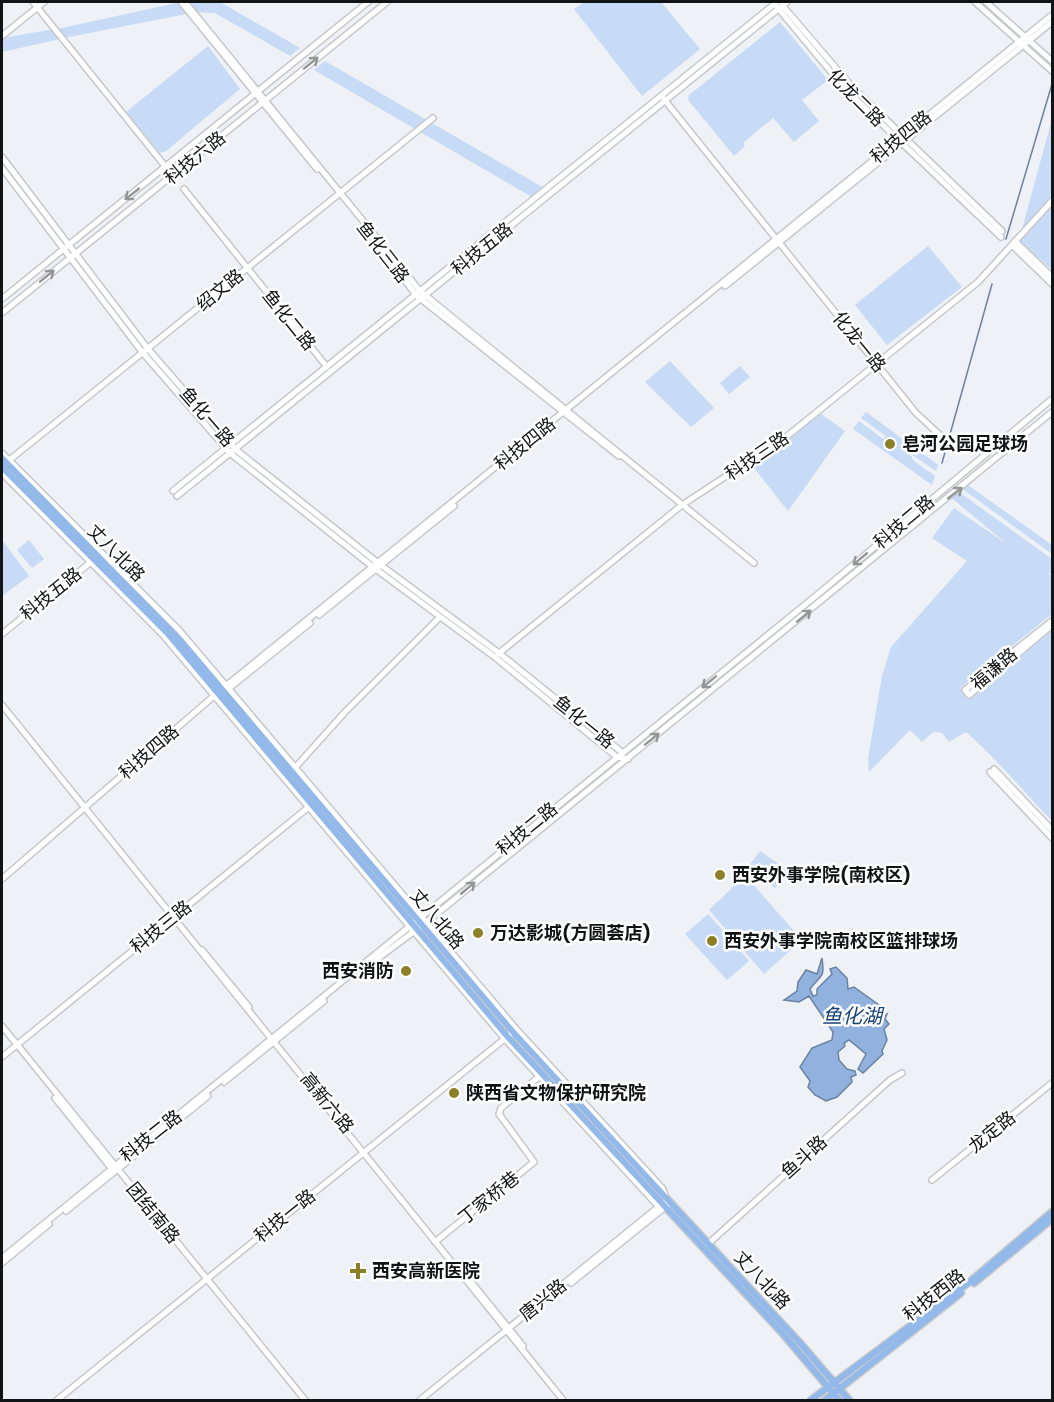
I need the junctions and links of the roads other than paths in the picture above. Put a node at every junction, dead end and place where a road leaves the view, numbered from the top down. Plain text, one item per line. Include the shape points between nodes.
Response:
1 (183, 2) edge
2 (368, 2) edge
3 (975, 2) edge
4 (986, 2) edge
5 (38, 3) edge
6 (383, 3) edge
7 (779, 3) edge
8 (1053, 15) edge
9 (1053, 22) edge
10 (1041, 27) junction
11 (2, 34) edge
12 (1028, 38) junction
13 (1022, 43) junction
14 (1053, 61) edge
15 (1053, 71) edge
16 (256, 93) junction
17 (662, 99) junction
18 (264, 101) junction
19 (433, 118) dead end
20 (903, 140) junction
21 (2, 157) edge
22 (166, 167) junction
23 (2, 168) edge
24 (173, 176) junction
25 (184, 189) dead end
26 (339, 194) junction
27 (1053, 201) edge
28 (1001, 234) dead end
29 (776, 241) junction
30 (1014, 243) junction
31 (66, 246) junction
32 (73, 255) junction
33 (247, 268) junction
34 (1053, 277) edge
35 (1053, 284) edge
36 (421, 295) junction
37 (2, 298) edge
38 (2, 313) edge
39 (395, 316) junction
40 (145, 351) junction
41 (877, 364) junction
42 (327, 367) junction
43 (1053, 399) edge
44 (1053, 412) edge
45 (566, 413) junction
46 (942, 437) dead end
47 (231, 449) junction
48 (2, 453) edge
49 (4, 466) edge
50 (175, 494) dead end
51 (682, 505) junction
52 (96, 558) junction
53 (754, 563) dead end
54 (377, 566) junction
55 (440, 617) junction
56 (1053, 623) edge
57 (2, 634) edge
58 (497, 655) junction
59 (221, 693) junction
60 (2, 705) edge
61 (620, 755) junction
62 (628, 759) junction
63 (293, 769) junction
64 (315, 803) junction
65 (86, 809) junction
66 (1053, 830) edge
67 (1053, 838) edge
68 (2, 881) edge
69 (173, 917) junction
70 (417, 924) junction
71 (2, 1026) edge
72 (2, 1032) edge
73 (508, 1035) junction
74 (273, 1040) junction
75 (15, 1045) junction
76 (2, 1057) edge
77 (902, 1073) dead end
78 (541, 1076) junction
79 (1053, 1083) edge
80 (364, 1152) junction
81 (114, 1168) junction
82 (932, 1180) dead end
83 (664, 1204) junction
84 (1053, 1212) edge
85 (1053, 1219) edge
86 (436, 1241) junction
87 (708, 1244) junction
88 (2, 1258) edge
89 (2, 1263) edge
90 (206, 1280) junction
91 (508, 1330) junction
92 (828, 1388) junction
93 (836, 1389) junction
94 (57, 1401) edge
95 (300, 1401) edge
96 (305, 1401) edge
97 (420, 1401) edge
98 (425, 1401) edge
99 (565, 1401) edge
100 (812, 1401) edge
101 (825, 1401) edge
102 (839, 1401) edge
103 (849, 1401) edge

1 - 16 street, 鱼化三路
2 - 16 street, 科技六路
3 - 13 street
4 - 12 street
5 - 11 street
5 - 22 street
18 -> 6 street, 科技六路
7 - 17 street, 科技五路
7 - 20 street, 化龙二路
8 - 10 street, 科技四路
9 - 10 street, 科技四路
10 - 12 street, 科技四路
12 - 13 street, 科技四路
12 - 14 street
13 - 15 street
13 - 20 street, 科技四路
16 - 18 street, 鱼化三路
16 - 22 street, 科技六路
17 - 29 street, 化龙一路
17 - 36 street, 科技五路
18 - 24 street, 科技六路
18 - 26 street, 鱼化三路
19 - 26 street, 绍文路
20 - 28 street, 化龙二路
20 - 29 street, 科技四路
21 - 31 street, 鱼化一路
22 - 24 street
22 -> 31 street, 科技六路
23 - 31 street, 鱼化一路
24 - 32 street, 科技六路
25 - 33 street, 鱼化二路
26 - 33 street, 绍文路
26 - 36 street, 鱼化三路
27 - 30 street
29 - 41 street, 化龙一路
29 - 45 street, 科技四路
30 - 34 street
30 - 35 street
30 - 41 street, 科技三路 via 978,282
31 - 32 street, 鱼化一路
31 - 37 street, 科技六路
38 -> 32 street, 科技六路
32 - 40 street, 鱼化一路
33 - 40 street, 绍文路
33 - 42 street, 鱼化二路
36 - 39 street, 科技五路
36 - 45 street, 鱼化三路
39 - 42 street, 科技五路
39 - 47 street, 科技五路
40 - 47 street, 鱼化一路
40 - 49 street, 绍文路
41 - 46 street, 化龙一路 via 916,413
41 - 51 street, 科技三路 via 786,437
42 - 47 street, 科技五路
43 -> 61 street, 科技二路
62 -> 44 street, 科技二路
45 - 51 street, 鱼化三路
45 - 54 street, 科技四路
47 - 50 street, 科技五路
47 - 54 street, 鱼化一路
48 - 49 street
49 - 52 main road, 丈八北路
49 - 52 street
51 - 53 street, 鱼化三路
51 - 58 street, 科技三路
52 - 57 street, 科技五路
52 - 59 main road, 丈八北路
52 - 59 street via 179,630
54 - 55 street, 鱼化一路
54 - 58 street, 鱼化一路
54 - 59 street, 科技四路
55 - 58 street, 鱼化一路
55 - 63 street
56 - 56 street, 福谦路 via 965,690 969,695
58 - 61 street, 鱼化一路
59 - 63 main road, 丈八北路
59 - 64 main road, 丈八北路
59 - 65 street, 科技四路
60 - 65 street, 高新六路
61 - 62 street, 鱼化一路
61 - 70 street, 科技二路
70 -> 62 street, 科技二路
63 - 64 main road, 丈八北路
64 - 69 street, 科技三路
64 - 70 main road, 丈八北路
64 - 70 street
65 - 68 street, 科技四路
65 - 69 street, 高新六路
66 - 67 street via 992,770
69 - 74 street, 高新六路
69 - 75 street, 科技三路
70 - 73 main road, 丈八北路
70 - 73 street
70 - 74 street, 科技二路
70 - 83 street via 663,1189
71 - 75 street, 团结南路
72 - 75 street, 团结南路
73 - 78 main road, 丈八北路
73 - 80 street, 科技一路
73 - 83 main road, 丈八北路
74 - 80 street, 高新六路
74 - 81 street, 科技二路
75 - 76 street, 科技三路
75 - 81 street, 团结南路
75 - 81 street, 团结南路 via 66,1115
77 - 87 street, 鱼斗路
78 - 83 main road, 丈八北路
78 - 86 street, 丁家桥巷 via 501,1108 499,1114 534,1162
79 - 82 street, 龙定路
80 - 86 street, 高新六路
80 - 90 street, 科技一路
81 - 88 street, 科技二路
81 - 89 street, 科技二路
81 - 90 street, 团结南路
83 - 87 main road, 丈八北路
83 - 91 street, 唐兴路
83 - 92 main road, 丈八北路
84 - 93 main road, 科技西路
85 - 93 main road, 科技西路
86 - 91 street, 高新六路
87 - 93 main road, 丈八北路
90 - 94 street, 科技一路
90 - 95 street, 团结南路
90 - 96 street, 团结南路
91 - 97 street, 唐兴路
91 - 98 street, 唐兴路
91 - 99 street, 高新六路
92 - 93 main road, 丈八北路
92 - 100 main road
93 - 101 main road
93 - 102 main road, 丈八北路
93 - 103 main road, 丈八北路

